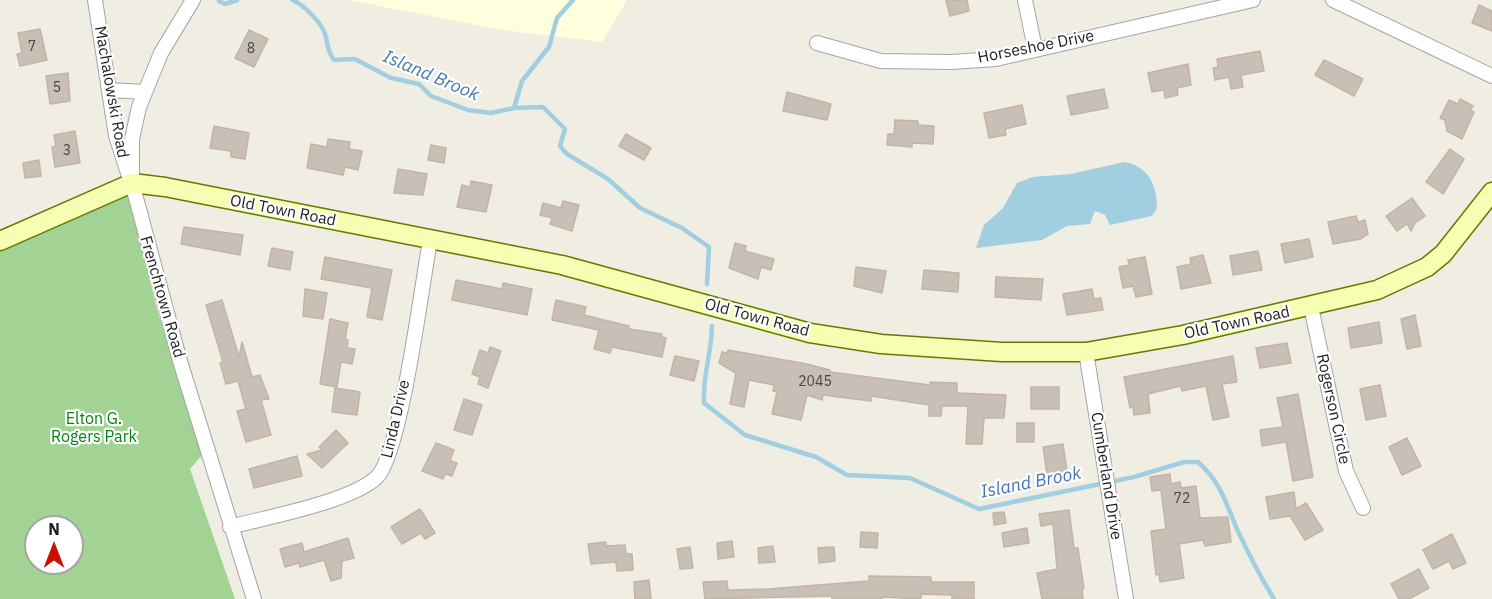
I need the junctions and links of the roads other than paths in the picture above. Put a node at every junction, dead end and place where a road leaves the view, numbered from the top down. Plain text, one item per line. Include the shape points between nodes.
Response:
1 (95, 0) edge
2 (194, 0) edge
3 (1024, 0) edge
4 (1253, 0) edge
5 (1333, 0) edge
6 (817, 43) dead end
7 (1035, 49) junction
8 (1492, 76) edge
9 (108, 90) junction
10 (145, 92) junction
11 (132, 183) junction
12 (1492, 192) edge
13 (0, 241) edge
14 (430, 241) junction
15 (1311, 307) junction
16 (1086, 352) junction
17 (1363, 508) dead end
18 (230, 528) junction
19 (254, 599) edge
20 (1126, 599) edge

1 - 9 street, Machalowski Road
2 - 10 street, Frenchtown Road via 161,53
3 - 7 street
4 - 7 street, Horseshoe Drive
5 - 8 street
6 - 7 street, Horseshoe Drive via 881,61 996,59
9 - 10 street
9 - 11 street, Machalowski Road via 121,157
10 - 11 street, Frenchtown Road via 132,139
11 - 13 main road
11 - 14 main road, Old Town Road
11 - 18 street, Frenchtown Road
12 - 15 main road, Old Town Road via 1443,254 1427,267 1377,290
14 - 16 main road, Old Town Road via 562,265 810,333 881,344 1002,352
14 - 18 street, Linda Drive via 395,435 385,467 376,478 339,498
15 - 16 main road, Old Town Road
15 - 17 street, Rogerson Circle via 1346,471
16 - 20 street, Cumberland Drive
18 - 19 street, Frenchtown Road

